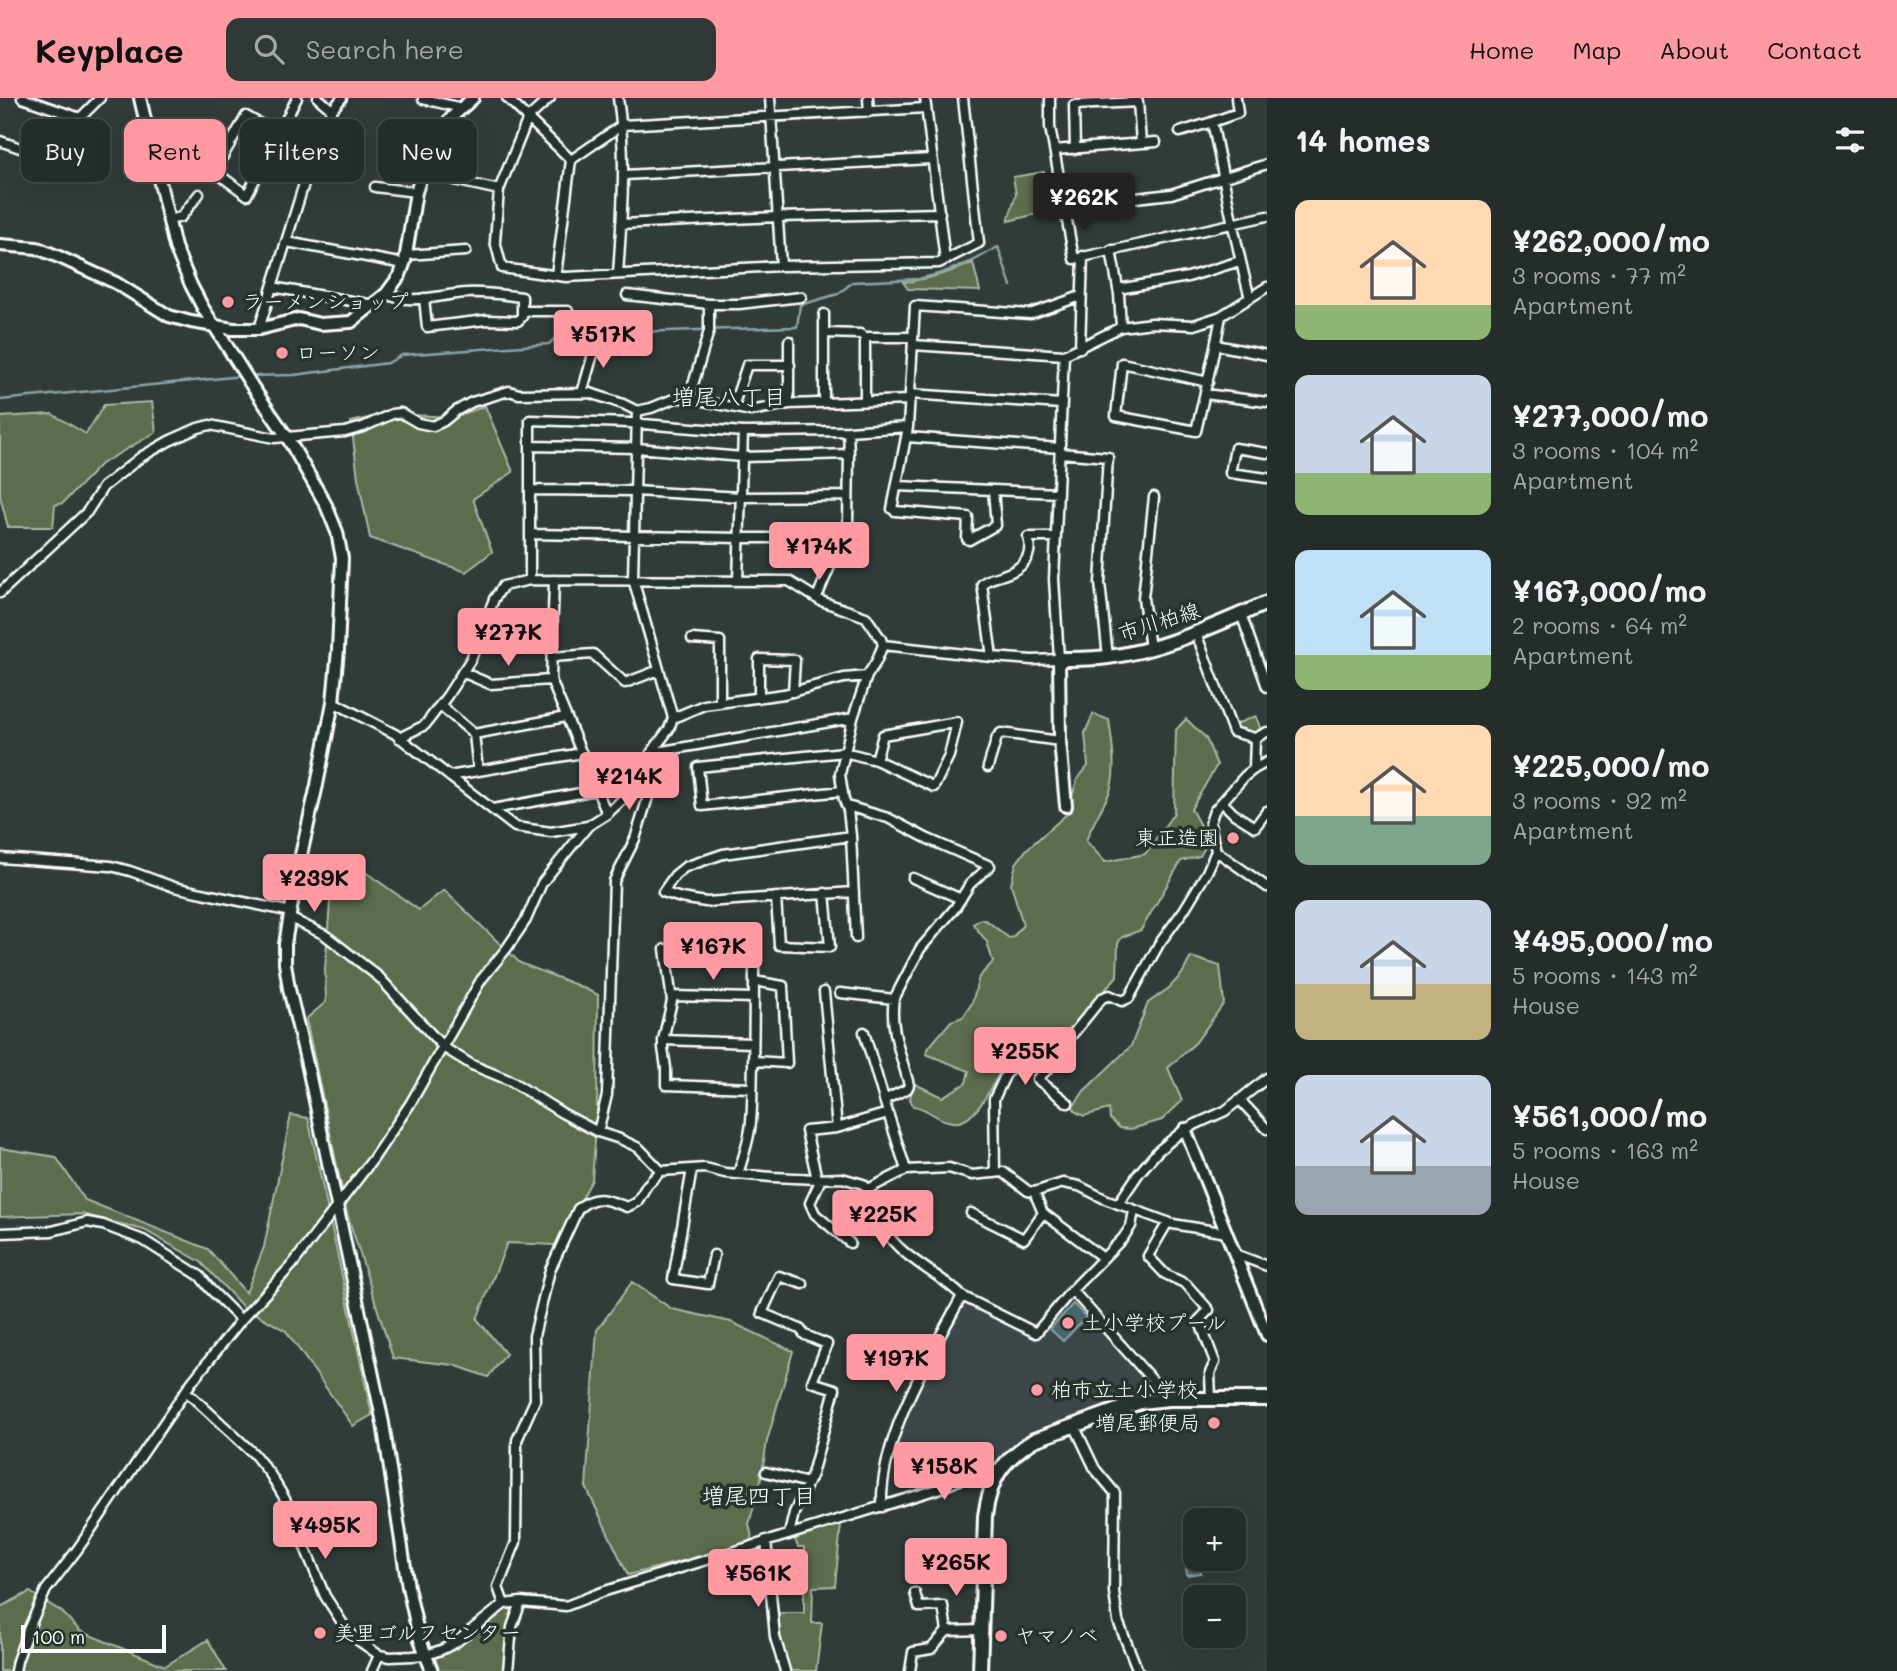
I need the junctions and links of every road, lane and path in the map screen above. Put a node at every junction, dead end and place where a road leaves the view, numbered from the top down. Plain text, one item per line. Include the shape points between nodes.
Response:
1 (22, 98) edge
2 (99, 98) edge
3 (140, 98) edge
4 (297, 98) edge
5 (318, 98) edge
6 (342, 98) edge
7 (473, 98) edge
8 (507, 98) edge
9 (550, 98) edge
10 (618, 98) edge
11 (770, 98) edge
12 (868, 98) edge
13 (963, 98) edge
14 (1050, 98) edge
15 (1236, 98) edge
16 (423, 99) edge
17 (925, 103) edge
18 (462, 108) junction
19 (332, 110) junction
20 (869, 112) junction
21 (772, 117) junction
22 (528, 118) junction
23 (145, 119) edge
24 (286, 119) edge
25 (451, 119) edge
26 (1212, 122) junction
27 (622, 125) junction
28 (240, 126) edge
29 (1180, 132) dead end
30 (0, 141) edge
31 (1156, 142) dead end
32 (1141, 143) junction
33 (21, 148) edge
34 (1076, 149) junction
35 (1054, 150) junction
36 (226, 151) edge
37 (931, 159) junction
38 (571, 160) junction
39 (1267, 164) edge
40 (775, 168) junction
41 (624, 175) junction
42 (1224, 177) junction
43 (226, 180) edge
44 (161, 182) edge
45 (254, 182) edge
46 (419, 182) edge
47 (463, 182) edge
48 (375, 187) dead end
49 (499, 190) junction
50 (416, 192) junction
51 (199, 194) dead end
52 (1064, 206) junction
53 (940, 213) junction
54 (1267, 216) edge
55 (779, 217) junction
56 (169, 220) junction
57 (1234, 223) junction
58 (621, 224) junction
59 (287, 242) junction
60 (0, 245) edge
61 (1111, 250) junction
62 (466, 251) dead end
63 (1083, 256) junction
64 (405, 260) junction
65 (945, 260) junction
66 (1240, 261) junction
67 (781, 266) junction
68 (618, 274) junction
69 (556, 275) junction
70 (272, 287) junction
71 (1267, 287) edge
72 (1118, 289) junction
73 (386, 294) junction
74 (627, 295) dead end
75 (1081, 296) junction
76 (801, 297) dead end
77 (424, 298) junction
78 (1250, 298) junction
79 (709, 304) junction
80 (374, 305) junction
81 (568, 310) dead end
82 (522, 311) junction
83 (824, 314) dead end
84 (1221, 316) junction
85 (215, 326) junction
86 (1121, 327) junction
87 (259, 329) junction
88 (824, 333) junction
89 (865, 337) junction
90 (597, 340) dead end
91 (789, 341) dead end
92 (913, 341) junction
93 (1216, 345) junction
94 (1080, 348) junction
95 (1064, 355) junction
96 (1267, 355) edge
97 (790, 365) junction
98 (1208, 382) junction
99 (582, 393) junction
100 (1205, 394) junction
101 (910, 397) junction
102 (689, 398) junction
103 (865, 401) junction
104 (1267, 402) edge
105 (824, 403) junction
106 (789, 404) junction
107 (1062, 404) junction
108 (733, 407) junction
109 (637, 411) junction
110 (638, 424) junction
111 (908, 427) junction
112 (848, 431) junction
113 (743, 432) junction
114 (287, 437) junction
115 (907, 437) junction
116 (531, 446) junction
117 (637, 448) junction
118 (1060, 451) junction
119 (1267, 453) edge
120 (849, 454) junction
121 (742, 457) junction
122 (1267, 478) edge
123 (897, 486) junction
124 (531, 490) junction
125 (993, 490) junction
126 (635, 491) junction
127 (1058, 493) junction
128 (848, 496) junction
129 (1154, 497) dead end
130 (741, 498) junction
131 (531, 534) junction
132 (634, 535) junction
133 (1056, 537) junction
134 (740, 538) junction
135 (842, 538) junction
136 (633, 579) junction
137 (530, 580) junction
138 (554, 580) junction
139 (738, 581) junction
140 (1, 589) edge
141 (817, 597) junction
142 (1267, 604) edge
143 (1241, 614) junction
144 (1196, 633) junction
145 (692, 639) dead end
146 (883, 645) junction
147 (1150, 648) junction
148 (552, 657) junction
149 (992, 657) junction
150 (1108, 657) junction
151 (1059, 659) junction
152 (659, 670) junction
153 (462, 673) junction
154 (867, 676) junction
155 (551, 680) junction
156 (1267, 687) edge
157 (793, 692) junction
158 (759, 698) junction
159 (334, 702) junction
160 (720, 703) junction
161 (440, 705) junction
162 (566, 717) junction
163 (673, 718) junction
164 (853, 718) junction
165 (1267, 732) edge
166 (474, 734) junction
167 (399, 737) junction
168 (1255, 738) junction
169 (1060, 741) junction
170 (844, 752) junction
171 (582, 753) junction
172 (651, 753) junction
173 (876, 760) junction
174 (1267, 762) edge
175 (988, 767) dead end
176 (643, 769) junction
177 (1254, 769) junction
178 (478, 771) junction
179 (449, 776) junction
180 (597, 790) junction
181 (842, 791) junction
182 (1222, 802) junction
183 (847, 806) junction
184 (1066, 806) dead end
185 (493, 809) junction
186 (1267, 811) edge
187 (607, 814) junction
188 (588, 826) junction
189 (851, 836) junction
190 (1216, 852) junction
191 (0, 858) edge
192 (913, 878) dead end
193 (1267, 887) edge
194 (854, 892) junction
195 (825, 893) junction
196 (776, 897) junction
197 (961, 899) junction
198 (290, 915) junction
199 (856, 938) dead end
200 (754, 981) junction
201 (824, 992) dead end
202 (841, 993) dead end
203 (672, 996) junction
204 (754, 998) junction
205 (894, 999) junction
206 (864, 1032) dead end
207 (663, 1040) junction
208 (753, 1043) junction
209 (443, 1047) junction
210 (1059, 1051) junction
211 (753, 1062) junction
212 (1267, 1078) edge
213 (752, 1088) junction
214 (884, 1100) junction
215 (1240, 1100) junction
216 (1068, 1103) dead end
217 (888, 1113) junction
218 (837, 1128) junction
219 (1185, 1129) junction
220 (1267, 1129) edge
221 (598, 1132) junction
222 (692, 1169) junction
223 (905, 1170) junction
224 (661, 1171) junction
225 (995, 1172) junction
226 (738, 1174) junction
227 (819, 1179) junction
228 (868, 1189) junction
229 (1034, 1192) junction
230 (1118, 1204) junction
231 (337, 1205) junction
232 (1134, 1211) junction
233 (971, 1213) dead end
234 (1043, 1213) junction
235 (1168, 1222) junction
236 (0, 1233) edge
237 (1227, 1233) junction
238 (850, 1243) dead end
239 (1236, 1254) junction
240 (714, 1255) dead end
241 (1103, 1258) junction
242 (1267, 1266) edge
243 (803, 1284) dead end
244 (1072, 1290) junction
245 (962, 1296) junction
246 (241, 1320) junction
247 (1267, 1335) edge
248 (186, 1391) junction
249 (1169, 1399) junction
250 (1211, 1399) junction
251 (1267, 1399) edge
252 (1074, 1425) junction
253 (1000, 1470) junction
254 (766, 1472) dead end
255 (808, 1483) junction
256 (882, 1507) junction
257 (789, 1534) junction
258 (766, 1540) junction
259 (915, 1593) dead end
260 (521, 1602) junction
261 (504, 1604) junction
262 (981, 1630) junction
263 (947, 1631) junction
264 (379, 1655) junction
265 (426, 1655) junction
266 (15, 1671) edge
267 (372, 1671) edge
268 (432, 1671) edge
269 (508, 1671) edge
270 (785, 1671) edge
271 (910, 1671) edge
272 (980, 1671) edge
273 (1138, 1671) edge

1 - 2 street via 80,118
3 - 23 street
4 - 24 street
5 - 19 street
6 - 19 street
7 - 18 street
8 - 22 street
9 - 22 street
10 - 27 street
11 - 21 street
12 - 20 street
13 - 65 street via 979,243
14 - 35 street
15 - 26 street via 1238,113
16 - 18 street
17 - 20 street
17 - 37 street
18 - 25 street
19 - 59 street via 320,132
20 - 21 street
21 - 27 street
21 - 40 street
22 - 38 street
22 - 49 street
26 - 29 street
26 - 42 street
27 - 38 street
27 - 41 street
28 - 36 street
30 - 33 street
31 - 32 street
32 - 34 street
32 - 34 street via 1138,102 1074,105
34 - 35 street
35 - 52 street
37 - 40 street
37 - 53 street
38 - 69 street
39 - 42 street
40 - 41 street
40 - 55 street
41 - 58 street
42 - 52 street via 1171,194
42 - 57 street
43 - 45 street via 247,195
44 - 56 street
46 - 50 street
47 - 49 street
48 - 50 street
49 - 69 street via 495,241 502,268
50 - 64 street
51 - 56 street via 181,217
52 - 63 street via 1074,258
53 - 55 street
53 - 65 street
54 - 57 street
55 - 58 street
55 - 67 street
56 - 85 street via 191,285
57 - 61 street
57 - 66 street
58 - 68 street
59 - 64 street
59 - 70 street
60 - 85 street via 37,248 116,283 169,316
61 - 63 street
61 - 72 street
62 - 64 street
63 - 75 street
64 - 73 street
65 - 67 street
66 - 72 street via 1188,277
66 - 78 street
67 - 68 street
68 - 69 street
70 - 80 street
70 - 87 street
71 - 78 street
72 - 86 street
73 - 77 street via 396,299
73 - 80 street
74 - 79 street
75 - 92 street via 1030,314 918,305
75 - 94 street
76 - 79 street
77 - 82 street via 468,293 522,297
77 - 82 street via 427,327 518,321
78 - 84 street
79 - 102 street via 709,331
80 - 87 street via 351,322 320,324 299,319
81 - 82 street
83 - 88 street
84 - 86 street via 1194,325
84 - 93 street
85 - 87 street
85 - 114 street
86 - 94 street
88 - 89 street
88 - 105 street
89 - 92 street
89 - 103 street
90 - 99 street
91 - 97 street
92 - 95 street
92 - 101 street
93 - 96 street
93 - 98 street
94 - 95 street
95 - 107 street
97 - 106 street
97 - 108 street via 747,365
98 - 100 street
98 - 100 street via 1122,363 1116,416 1196,431
99 - 109 street
99 - 114 street via 509,391 472,402 433,426 401,413 345,432
100 - 104 street
101 - 103 street
101 - 107 street
101 - 111 street
102 - 108 street
102 - 109 street
103 - 105 street
105 - 106 street
106 - 108 street via 750,411
107 - 118 street
109 - 110 street
110 - 113 street
110 - 116 street via 530,420
110 - 117 street
111 - 112 street
111 - 115 street
112 - 113 street
112 - 120 street
113 - 121 street
114 - 140 street via 210,425 169,441 103,487 88,512
114 - 159 street via 326,505 342,558
115 - 118 street
115 - 123 street
116 - 117 street
116 - 124 street
117 - 121 street
117 - 126 street
118 - 127 street
118 - 150 street via 1108,457 1100,583
119 - 122 street via 1235,448 1230,472
120 - 121 street
120 - 128 street
121 - 130 street
123 - 125 street
123 - 125 street via 895,512 968,517 969,541 996,525
124 - 126 street
124 - 131 street
125 - 127 street
126 - 130 street
126 - 132 street
127 - 133 street
128 - 130 street
128 - 135 street via 848,524
129 - 147 street via 1143,598
130 - 134 street
131 - 132 street
131 - 137 street
132 - 134 street
132 - 136 street
133 - 149 street via 1028,537 1031,547 1026,561 982,584
133 - 151 street
134 - 135 street
134 - 139 street
135 - 141 street
136 - 138 street
136 - 139 street
136 - 152 street
137 - 138 street
137 - 153 street via 503,586
138 - 148 street
139 - 141 street via 789,581
141 - 146 street via 866,617
142 - 143 main road, 市川柏線
143 - 144 main road, 市川柏線
143 - 156 street
144 - 147 main road, 市川柏線
144 - 168 street via 1233,732
145 - 160 street via 720,641
146 - 149 street
146 - 154 street
147 - 150 main road, 市川柏線
148 - 152 street via 593,654 625,683
148 - 155 street
149 - 151 street
150 - 151 main road, 市川柏線
151 - 169 street
152 - 163 street
153 - 155 street via 490,684
153 - 161 street
154 - 157 street
154 - 164 street
155 - 162 street
157 - 158 street
157 - 158 street via 795,660 759,659
158 - 160 street
159 - 167 street
159 - 198 street
160 - 163 street
161 - 166 street
161 - 167 street via 425,725
162 - 166 street
162 - 171 street
163 - 172 street
164 - 170 street
164 - 172 street
165 - 168 street
166 - 178 street
167 - 179 street
168 - 177 street
169 - 175 street via 1001,733
169 - 184 street
170 - 173 street
170 - 181 street
170 - 181 street via 698,767 702,806
171 - 178 street
171 - 180 street
172 - 176 street
173 - 173 street via 934,788 949,756 957,722 883,735
174 - 177 street
176 - 187 street
176 - 221 street via 648,797 635,839 614,881 607,1095
177 - 182 street
178 - 179 street
179 - 185 street
180 - 185 street
180 - 187 street
181 - 183 street
182 - 186 street via 1255,827
182 - 190 street via 1210,823
183 - 189 street
183 - 197 street via 888,818 990,866
185 - 188 street via 515,827 551,832
187 - 188 street
188 - 209 street via 542,883 526,920 481,980
189 - 194 street
189 - 196 street via 723,854 685,867 663,892 706,902
190 - 193 street
190 - 210 street via 1129,998 1102,998
191 - 198 street via 111,866 174,887
192 - 197 street
194 - 195 street
194 - 199 street
195 - 196 street
195 - 196 street via 830,947 779,945
197 - 205 street via 920,949
198 - 209 street via 325,935 379,977
198 - 231 street via 285,944 289,989
200 - 203 street via 754,951 665,949
200 - 204 street
200 - 211 street via 783,986 787,1063
201 - 218 street
202 - 205 street
203 - 204 street
203 - 207 street
204 - 208 street
205 - 214 street via 891,1013 909,1085
206 - 214 street
207 - 208 street
207 - 213 street via 666,1085
208 - 211 street
209 - 221 street
209 - 231 street via 410,1104
210 - 216 street via 1060,1058 1037,1079
210 - 225 street via 1052,1052 1036,1040 1029,1042 999,1086 994,1099
211 - 213 street
212 - 215 street
213 - 226 street via 751,1124
214 - 217 street
215 - 219 street
215 - 220 street
217 - 218 street
217 - 223 street
218 - 227 street via 806,1131
219 - 230 street via 1157,1151
219 - 237 street
221 - 224 street via 639,1147
222 - 224 street
222 - 226 street
222 - 240 street via 673,1279 708,1284
223 - 225 street via 950,1168 972,1175
223 - 228 street
224 - 261 street via 637,1202 627,1207 603,1199 584,1203 550,1270 534,1336 535,1401 517,1440 516,1542 498,1587
225 - 229 street via 1003,1172
226 - 227 street
227 - 228 street via 851,1179
227 - 238 street via 810,1203 815,1214
228 - 245 street via 883,1229 901,1250
229 - 230 street via 1063,1182
229 - 234 street
230 - 232 street
231 - 246 street via 292,1265
231 - 265 street via 383,1423 408,1587
232 - 235 street
232 - 241 street via 1131,1226
233 - 234 street via 1024,1239
234 - 241 street
235 - 237 street
235 - 250 street via 1148,1255 1165,1274 1186,1284 1209,1310 1199,1320 1215,1362 1210,1373
236 - 246 street via 51,1231 87,1222 113,1229 143,1240 193,1270
237 - 239 street
239 - 242 street
239 - 247 street
241 - 244 street
243 - 255 street via 779,1276 762,1313 827,1343 812,1382 835,1389
244 - 245 street via 1036,1333
244 - 249 street
245 - 256 street via 921,1372 895,1434 883,1480
246 - 248 street
248 - 264 street via 270,1474 325,1596 345,1627
248 - 266 street via 46,1590
249 - 250 main road
249 - 252 main road via 1140,1402
250 - 251 main road
252 - 253 main road via 1034,1440
252 - 273 street via 1095,1469 1115,1493 1114,1592 1118,1621
253 - 256 street via 982,1470
253 - 262 main road via 985,1516
254 - 255 street
255 - 257 street
256 - 257 street
257 - 258 street
258 - 260 street via 566,1606
258 - 270 street via 775,1637
259 - 263 street via 919,1607 943,1606
260 - 261 street
260 - 269 street via 512,1627
261 - 265 street via 455,1643
262 - 263 street
262 - 272 main road
263 - 271 street via 931,1649 913,1652
264 - 265 street
264 - 267 street
265 - 268 street

